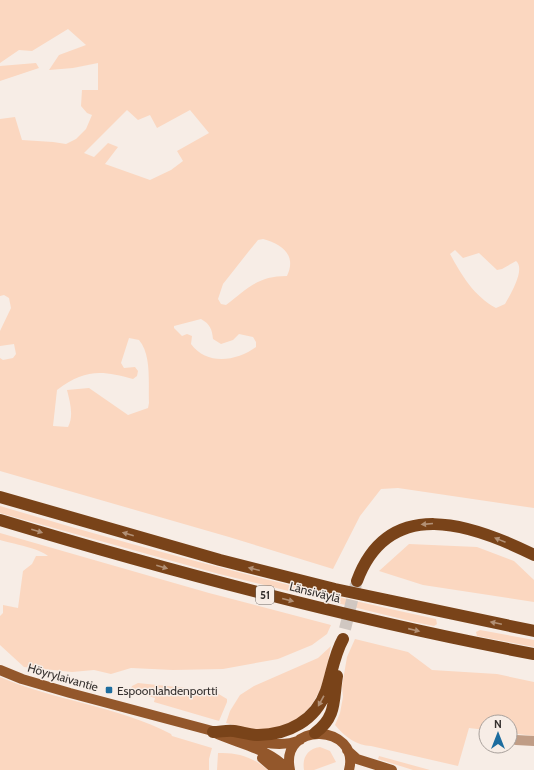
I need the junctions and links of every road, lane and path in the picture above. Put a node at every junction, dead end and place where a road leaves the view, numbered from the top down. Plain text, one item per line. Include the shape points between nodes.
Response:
1 (0, 497) edge
2 (0, 520) edge
3 (534, 555) edge
4 (357, 581) tunnel mouth
5 (534, 630) edge
6 (534, 654) edge
7 (0, 670) edge
8 (213, 732) junction
9 (315, 733) junction
10 (300, 740) junction
11 (518, 740) edge
12 (230, 741) junction
13 (534, 741) edge
14 (346, 750) junction
15 (276, 770) edge
16 (289, 770) edge
17 (348, 770) edge
18 (392, 770) edge

5 -> 1 highway, Länsiväylä / 51 via 336,589 220,560
2 -> 6 highway, Länsiväylä / 51 via 212,582 449,638
3 -> 4 highway via 466,527 438,523 421,525 404,530 384,542 366,561
7 - 8 main road, Höyrylaivantie via 22,679
9 -> 8 highway via 327,722 333,708 344,634 326,692 313,715 306,721 271,734 257,735 233,730
8 - 10 main road, Höyrylaivantie via 284,745
8 - 12 main road, Höyrylaivantie
9 - 10 main road, Höyrylaivantie
9 - 14 main road via 333,736
10 - 16 main road via 291,751
11 - 13 lane
12 - 15 main road via 266,760
12 - 16 main road, Höyrylaivantie via 264,751
14 - 17 main road via 349,758
14 - 18 main road via 357,759

